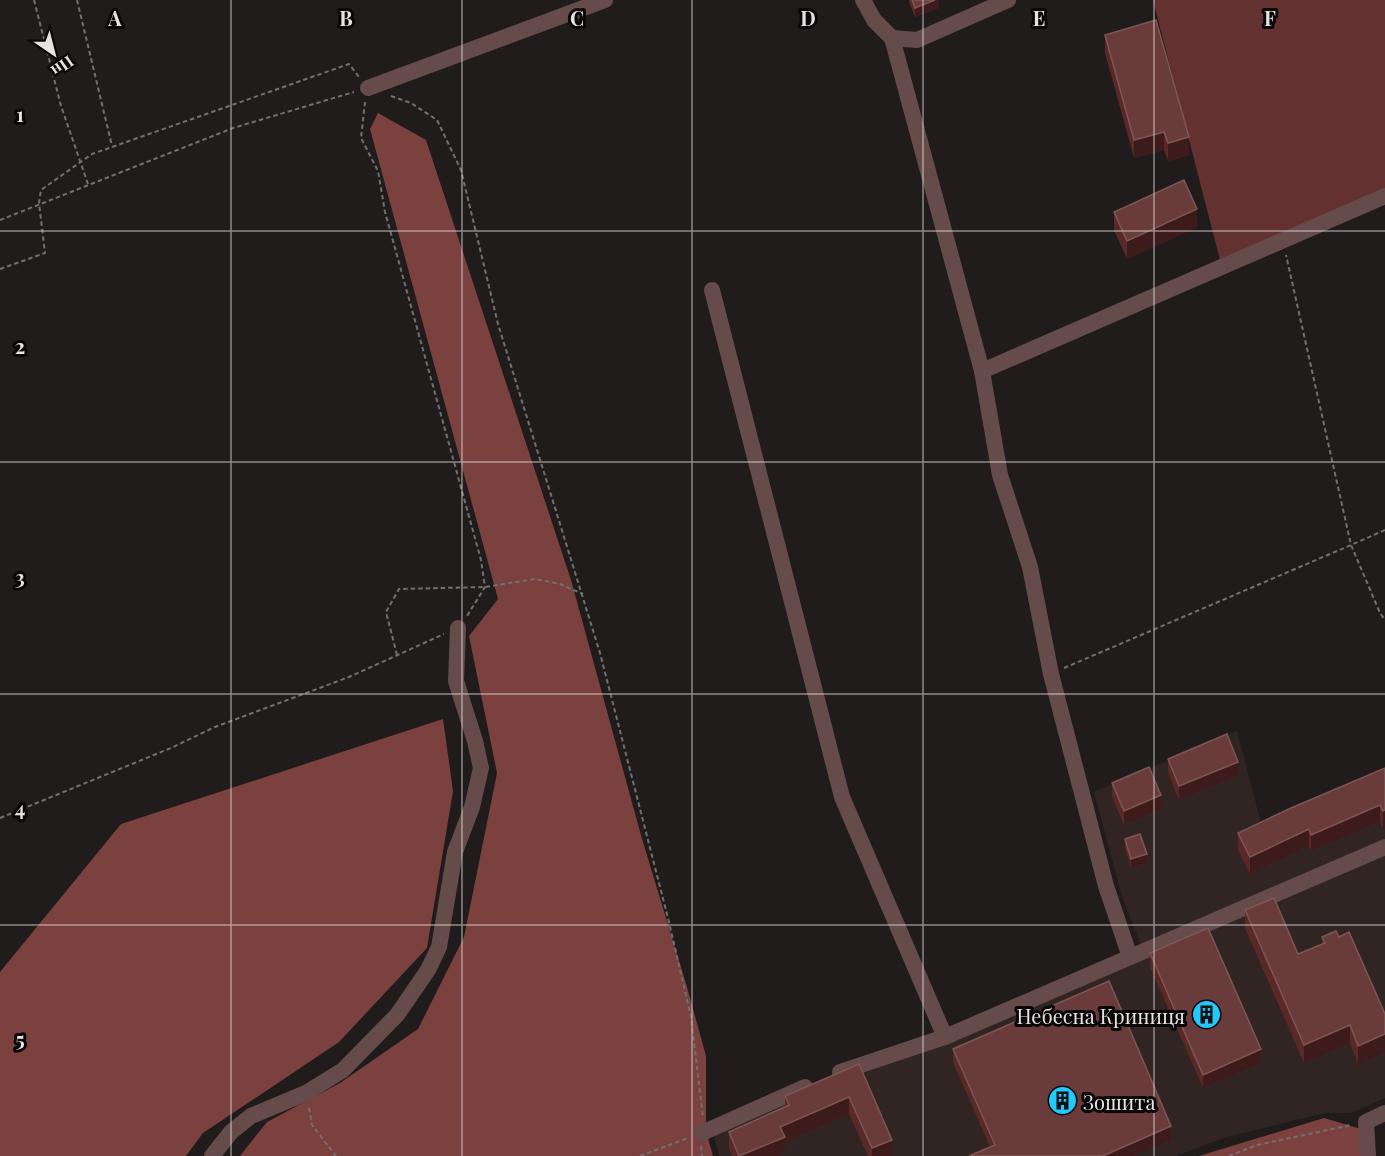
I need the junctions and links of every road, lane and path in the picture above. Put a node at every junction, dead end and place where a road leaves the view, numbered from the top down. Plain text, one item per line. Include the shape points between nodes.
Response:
1 (34, 0) edge
2 (77, 0) edge
3 (605, 0) edge
4 (863, 0) edge
5 (1008, 0) edge
6 (892, 38) junction
7 (349, 64) dead end
8 (368, 88) junction
9 (113, 147) junction
10 (81, 162) junction
11 (88, 184) junction
12 (1385, 196) edge
13 (39, 203) junction
14 (0, 220) edge
15 (1283, 241) junction
16 (0, 269) edge
17 (712, 290) dead end
18 (982, 371) junction
19 (1385, 530) edge
20 (1351, 545) junction
21 (484, 587) junction
22 (583, 594) junction
23 (1385, 620) edge
24 (458, 628) junction
25 (398, 656) junction
26 (1051, 674) junction
27 (0, 818) edge
28 (1385, 847) edge
29 (1130, 957) junction
30 (945, 1037) junction
31 (306, 1093) junction
32 (1385, 1113) edge
33 (1366, 1122) junction
34 (702, 1133) junction
35 (212, 1156) edge
36 (336, 1156) edge
37 (640, 1156) edge
38 (702, 1156) edge
39 (1229, 1156) edge
40 (1368, 1156) edge

1 - 10 path via 61,106
2 - 9 path
3 - 8 street
4 - 6 street via 874,20
5 - 6 street via 917,40
6 - 18 street
7 - 9 path
8 - 11 path via 233,128
8 - 21 path via 361,138 378,171 385,212 481,560
8 - 22 path via 411,103 437,120 448,139 460,170 498,324
9 - 10 path
10 - 11 path
10 - 13 path via 41,190
11 - 13 path
12 - 15 street
13 - 14 path
13 - 16 path via 45,253
15 - 18 street
15 - 20 path
17 - 30 street via 842,797
18 - 26 street via 1000,475 1030,567
19 - 20 path
20 - 23 path
20 - 26 path
21 - 22 path via 535,579
21 - 24 path
21 - 25 path via 399,589 386,612
22 - 34 path via 691,1017 703,1108
24 - 25 path
24 - 31 street via 456,681 481,768 455,852 439,946 428,970 397,1015 343,1070
25 - 27 path via 215,727
26 - 29 street via 1106,886
28 - 29 street
29 - 30 street
30 - 34 street via 823,1079
31 - 35 street via 251,1116 231,1132
31 - 36 path via 312,1125
32 - 33 street
33 - 39 path via 1257,1145
33 - 40 street
34 - 37 path
34 - 38 path

